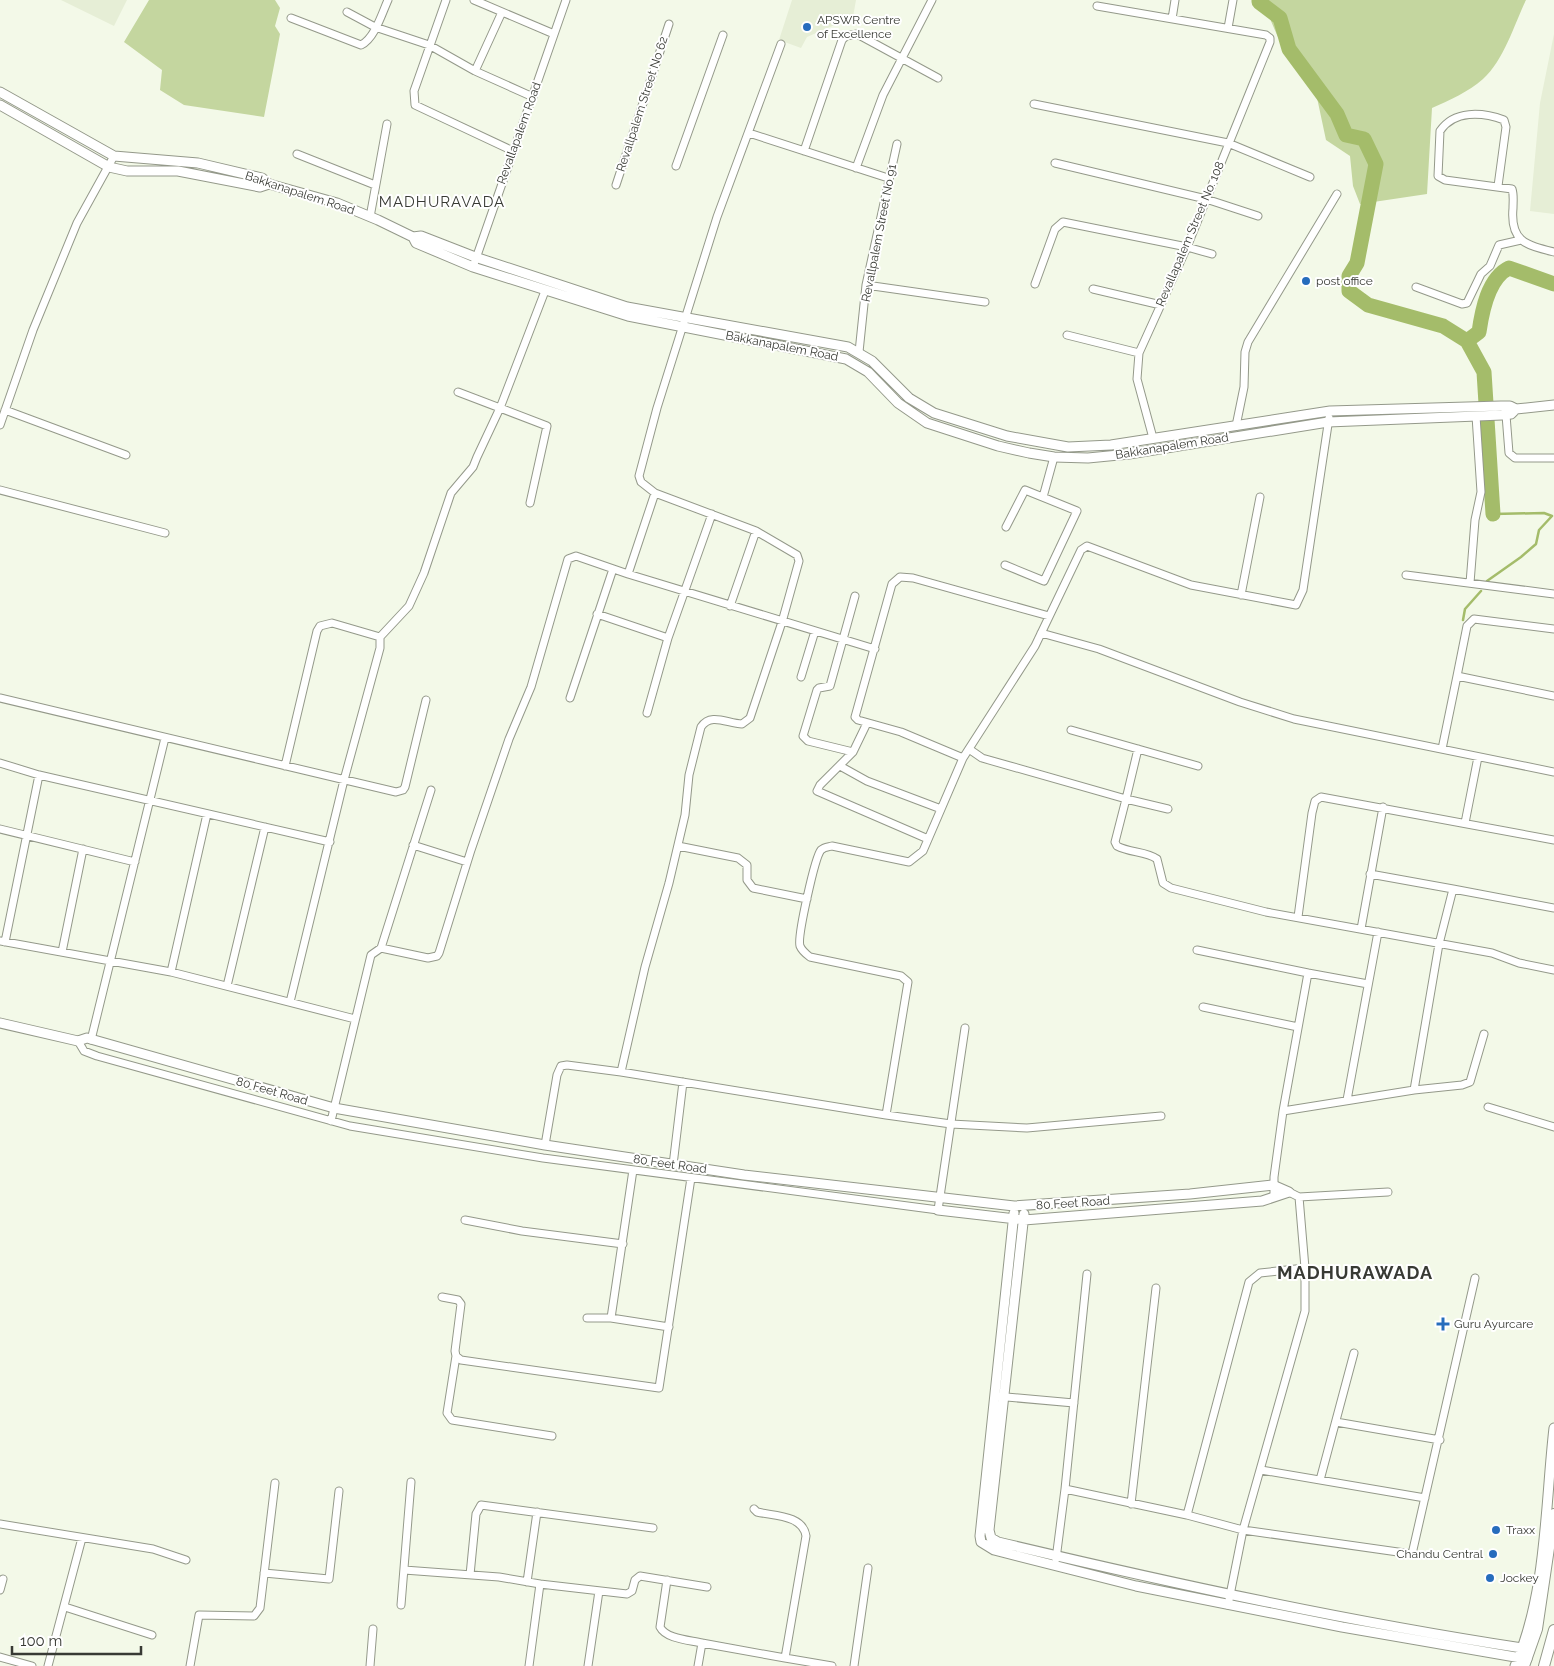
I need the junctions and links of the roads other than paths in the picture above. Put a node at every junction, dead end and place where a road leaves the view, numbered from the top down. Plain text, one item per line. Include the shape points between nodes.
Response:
1 (388, 0) edge
2 (446, 0) edge
3 (474, 0) edge
4 (566, 0) edge
5 (932, 0) edge
6 (1175, 0) edge
7 (1233, 0) edge
8 (1097, 6) dead end
9 (347, 12) dead end
10 (502, 12) junction
11 (291, 18) dead end
12 (1172, 19) junction
13 (669, 24) dead end
14 (375, 27) junction
15 (1228, 28) junction
16 (554, 34) junction
17 (722, 36) dead end
18 (781, 44) dead end
19 (429, 45) junction
20 (902, 58) junction
21 (475, 71) junction
22 (938, 78) dead end
23 (0, 92) edge
24 (533, 97) junction
25 (1034, 104) dead end
26 (0, 105) edge
27 (387, 124) dead end
28 (749, 133) junction
29 (897, 144) dead end
30 (1228, 144) junction
31 (513, 151) junction
32 (804, 151) junction
33 (297, 154) dead end
34 (114, 156) junction
35 (1055, 163) dead end
36 (109, 166) junction
37 (676, 166) dead end
38 (856, 168) junction
39 (1310, 177) dead end
40 (888, 178) junction
41 (269, 184) junction
42 (375, 185) junction
43 (616, 185) dead end
44 (1498, 186) junction
45 (1338, 194) dead end
46 (1206, 199) junction
47 (1258, 216) dead end
48 (370, 217) junction
49 (413, 237) junction
50 (1521, 240) junction
51 (1186, 246) junction
52 (1554, 252) edge
53 (1212, 254) dead end
54 (475, 257) junction
55 (473, 267) junction
56 (1035, 284) dead end
57 (866, 285) junction
58 (1416, 287) dead end
59 (1093, 290) dead end
60 (545, 291) junction
61 (1162, 301) junction
62 (984, 302) dead end
63 (687, 317) junction
64 (684, 327) junction
65 (1067, 335) dead end
66 (859, 352) junction
67 (1139, 353) junction
68 (458, 392) dead end
69 (1554, 405) edge
70 (500, 408) junction
71 (5, 410) junction
72 (1330, 411) junction
73 (1503, 412) junction
74 (1479, 413) junction
75 (1, 421) edge
76 (1328, 422) junction
77 (1236, 426) junction
78 (1153, 438) junction
79 (126, 456) dead end
80 (1054, 458) junction
81 (1554, 458) edge
82 (0, 490) edge
83 (656, 493) junction
84 (1043, 497) junction
85 (1260, 497) dead end
86 (530, 502) dead end
87 (712, 514) junction
88 (1006, 528) dead end
89 (756, 532) junction
90 (165, 533) dead end
91 (1005, 565) dead end
92 (613, 569) junction
93 (628, 574) junction
94 (1406, 575) dead end
95 (1470, 583) junction
96 (683, 591) junction
97 (1554, 594) edge
98 (1242, 595) junction
99 (855, 596) dead end
100 (730, 606) junction
101 (597, 614) junction
102 (1049, 616) junction
103 (782, 622) junction
104 (1554, 629) edge
105 (815, 631) junction
106 (1041, 633) junction
107 (380, 637) junction
108 (668, 638) junction
109 (843, 639) junction
110 (875, 649) junction
111 (1457, 676) junction
112 (801, 677) dead end
113 (1554, 696) edge
114 (0, 698) edge
115 (570, 698) dead end
116 (426, 700) dead end
117 (647, 713) dead end
118 (867, 723) junction
119 (1071, 730) dead end
120 (166, 738) junction
121 (969, 749) junction
122 (1138, 749) junction
123 (1442, 749) junction
124 (853, 752) junction
125 (1478, 756) junction
126 (962, 758) junction
127 (0, 763) edge
128 (285, 766) junction
129 (840, 766) junction
130 (1198, 766) dead end
131 (1554, 772) edge
132 (39, 775) junction
133 (344, 780) junction
134 (431, 790) dead end
135 (1126, 799) junction
136 (150, 801) junction
137 (1383, 807) junction
138 (942, 809) junction
139 (1168, 809) dead end
140 (207, 814) junction
141 (1464, 822) junction
142 (266, 827) junction
143 (0, 829) edge
144 (28, 836) junction
145 (928, 838) junction
146 (1554, 840) edge
147 (330, 842) junction
148 (413, 846) junction
149 (678, 846) junction
150 (83, 849) junction
151 (135, 862) junction
152 (467, 862) junction
153 (1370, 874) junction
154 (1453, 889) junction
155 (807, 899) junction
156 (1554, 908) edge
157 (1298, 917) junction
158 (1361, 929) junction
159 (1378, 932) junction
160 (3, 941) edge
161 (1439, 944) junction
162 (381, 948) junction
163 (1197, 950) dead end
164 (62, 952) junction
165 (110, 961) junction
166 (1554, 970) edge
167 (171, 972) junction
168 (1308, 973) junction
169 (1368, 984) junction
170 (227, 986) junction
171 (290, 1002) junction
172 (1203, 1007) dead end
173 (355, 1019) junction
174 (0, 1023) edge
175 (1298, 1027) junction
176 (965, 1028) dead end
177 (1484, 1034) dead end
178 (91, 1040) junction
179 (78, 1041) junction
180 (621, 1072) junction
181 (683, 1082) junction
182 (1414, 1090) junction
183 (1347, 1100) junction
184 (1488, 1107) dead end
185 (334, 1108) junction
186 (1283, 1112) junction
187 (886, 1115) junction
188 (1161, 1116) dead end
189 (331, 1121) junction
190 (951, 1124) junction
191 (1554, 1126) edge
192 (545, 1145) junction
193 (673, 1165) junction
194 (633, 1170) junction
195 (691, 1178) junction
196 (1273, 1185) junction
197 (1289, 1192) junction
198 (1388, 1192) dead end
199 (1274, 1197) junction
200 (1299, 1197) junction
201 (939, 1199) junction
202 (1014, 1206) junction
203 (1025, 1206) junction
204 (938, 1210) junction
205 (1013, 1219) junction
206 (465, 1220) dead end
207 (1024, 1220) junction
208 (623, 1244) junction
209 (1305, 1268) junction
210 (1087, 1274) dead end
211 (1475, 1278) dead end
212 (1156, 1288) dead end
213 (442, 1296) dead end
214 (587, 1318) dead end
215 (611, 1318) junction
216 (669, 1328) junction
217 (1354, 1353) dead end
218 (456, 1356) junction
219 (1000, 1396) junction
220 (1074, 1402) junction
221 (1336, 1422) junction
222 (1554, 1428) edge
223 (552, 1436) dead end
224 (1440, 1440) junction
225 (1261, 1470) junction
226 (1320, 1480) junction
227 (412, 1482) dead end
228 (275, 1483) dead end
229 (1065, 1490) junction
230 (338, 1492) dead end
231 (1426, 1498) junction
232 (1131, 1504) junction
233 (754, 1510) dead end
234 (537, 1512) junction
235 (1554, 1514) edge
236 (1187, 1516) junction
237 (0, 1524) edge
238 (653, 1528) dead end
239 (1243, 1530) junction
240 (82, 1538) junction
241 (1056, 1556) junction
242 (186, 1560) dead end
243 (1055, 1567) junction
244 (868, 1568) dead end
245 (404, 1570) junction
246 (264, 1574) junction
247 (470, 1575) junction
248 (3, 1579) dead end
249 (666, 1580) junction
250 (527, 1582) junction
251 (540, 1584) junction
252 (707, 1587) dead end
253 (0, 1590) edge
254 (599, 1591) junction
255 (1229, 1600) junction
256 (401, 1605) dead end
257 (65, 1607) junction
258 (373, 1629) dead end
259 (1554, 1630) edge
260 (152, 1635) dead end
261 (702, 1642) junction
262 (0, 1656) edge
263 (1524, 1656) edge
264 (785, 1658) junction
265 (32, 1666) edge
266 (48, 1666) edge
267 (190, 1666) edge
268 (370, 1666) edge
269 (529, 1666) edge
270 (588, 1666) edge
271 (698, 1666) edge
272 (832, 1666) edge
273 (854, 1666) edge
274 (1515, 1666) edge
275 (1544, 1666) edge

1 - 14 street
2 - 19 street
3 - 10 street
4 - 16 street, Revallapalem Road
5 - 20 street
6 - 12 street
7 - 15 street
8 - 12 street
9 - 14 street
10 - 16 street
10 - 21 street
11 - 14 street via 361,45
12 - 15 street
13 - 43 street, Revallpalem Street No 62
14 - 19 street
15 - 30 street, Revallapalem Street No. 108 via 1270,38
16 - 24 street, Revallapalem Road
17 - 37 street
18 - 28 street
19 - 21 street
19 - 31 street via 413,101 418,108
20 - 22 street
20 - 32 street via 858,34 846,36
20 - 38 street via 883,94
21 - 24 street
23 - 34 street
24 - 31 street, Revallapalem Road
25 - 30 street
26 - 36 street
27 - 42 street
28 - 32 street
28 - 63 street via 717,218
29 - 40 street, Revallpalem Street No 91
30 - 39 street
30 - 46 street, Revallapalem Street No. 108
31 - 54 street, Revallapalem Road
32 - 38 street
33 - 42 street
34 - 36 street
34 - 41 street, Bakkanapalem Road via 198,163 262,178
35 - 46 street
36 - 41 street via 127,170 178,171 260,187
36 - 71 street via 77,223 33,330
38 - 40 street
40 - 57 street, Revallpalem Street No 91
41 - 48 street, Bakkanapalem Road
42 - 48 street
44 - 44 street via 1445,180 1438,176 1440,131 1455,117 1465,114 1504,120 1506,127
44 - 50 street via 1512,189 1513,228
45 - 77 street via 1257,326 1245,352
46 - 47 street
46 - 51 street, Revallapalem Street No. 108
48 - 49 street, Bakkanapalem Road
49 - 54 street via 420,236
49 - 55 street, Bakkanapalem Road via 416,243
50 - 52 street
50 - 58 street via 1499,245 1467,303
51 - 53 street
51 - 56 street via 1063,222 1055,229
51 - 61 street, Revallapalem Street No. 108
54 - 55 street, Revallapalem Road
54 - 63 street via 627,307
55 - 60 street, Bakkanapalem Road
57 - 62 street
57 - 66 street, Revallpalem Street No 91
59 - 61 street
60 - 64 street, Bakkanapalem Road via 648,322
60 - 70 street
61 - 67 street, Revallapalem Street No. 108
63 - 64 street
63 - 66 street via 833,343
64 - 80 street, Bakkanapalem Road via 846,359 868,372 898,403 927,422 998,446
64 - 83 street via 639,471 641,482
65 - 67 street
66 - 78 street via 919,406 976,428 1034,443 1068,447 1111,445
67 - 78 street, Revallapalem Street No. 108 via 1137,379
68 - 70 street
69 - 73 street via 1516,409 1510,406
70 - 86 street via 547,426
70 - 107 street via 473,467 451,493 424,573 409,606
71 - 75 street
71 - 79 street
72 - 74 street
72 - 76 street
72 - 77 street
73 - 74 street
73 - 81 street via 1509,453 1515,458
74 - 76 street, Bakkanapalem Road
74 - 95 street via 1480,492
76 - 80 street, Bakkanapalem Road via 1129,454
76 - 98 street via 1299,600 1296,605 1290,605
77 - 78 street
80 - 84 street
82 - 90 street
83 - 87 street
83 - 93 street
84 - 88 street via 1025,490
84 - 91 street via 1077,511 1044,581
85 - 98 street
87 - 89 street
87 - 96 street
89 - 100 street
89 - 103 street via 797,555 799,561
92 - 93 street
92 - 101 street
92 - 152 street via 576,556 566,564 531,687 509,739
93 - 96 street
94 - 95 street
95 - 97 street
96 - 100 street
96 - 108 street
98 - 102 street via 1191,584 1086,546 1080,550
99 - 109 street
100 - 103 street
101 - 108 street
101 - 115 street
102 - 106 street
102 - 110 street via 900,577 892,584
103 - 105 street
103 - 149 street via 747,722 738,724 714,719 702,727 689,775
104 - 111 street via 1474,619 1467,626
105 - 109 street
105 - 112 street
106 - 121 street
106 - 123 street via 1099,649 1294,719
107 - 128 street via 332,624 320,626
107 - 133 street via 380,648
108 - 117 street
109 - 110 street
109 - 124 street via 830,686 817,690 803,736 808,741
110 - 118 street via 855,717
111 - 113 street
111 - 123 street
114 - 120 street
116 - 133 street via 403,790 396,792
118 - 124 street
118 - 126 street via 901,732
119 - 122 street
120 - 128 street
120 - 136 street
121 - 126 street
121 - 135 street via 982,758
122 - 130 street
122 - 135 street
123 - 125 street
124 - 129 street
125 - 131 street
125 - 141 street
126 - 138 street
127 - 132 street
128 - 133 street
129 - 138 street via 867,781
129 - 145 street via 820,785 818,794
132 - 136 street
132 - 144 street
133 - 147 street
134 - 148 street
135 - 139 street
135 - 157 street via 1115,842 1127,851 1158,859 1163,883 1171,888 1266,912
136 - 140 street
136 - 151 street
137 - 141 street
137 - 153 street
137 - 157 street via 1321,797 1315,801
138 - 145 street
140 - 142 street
140 - 167 street
141 - 146 street
142 - 147 street
142 - 170 street
143 - 144 street
144 - 150 street
144 - 160 street
145 - 155 street via 923,851 909,862 826,847 819,854
147 - 171 street
148 - 152 street
148 - 162 street
149 - 155 street via 738,858 747,865 747,880 753,888
149 - 180 street
150 - 151 street
150 - 164 street
151 - 165 street
152 - 162 street via 437,956 428,958
153 - 154 street
153 - 158 street
154 - 156 street
154 - 161 street
155 - 187 street via 799,939 805,953 810,957 901,976 908,982
157 - 158 street
158 - 159 street
159 - 161 street
159 - 169 street
160 - 164 street
161 - 166 street via 1492,953 1519,963
161 - 182 street
162 - 173 street via 370,955
163 - 168 street
164 - 165 street
165 - 167 street
165 - 178 street
167 - 170 street
168 - 169 street
168 - 175 street
169 - 183 street
170 - 171 street
171 - 173 street
172 - 175 street
173 - 185 street
174 - 179 street, 80 Feet Road
175 - 186 street
176 - 190 street
177 - 182 street via 1470,1082
178 - 179 street, 80 Feet Road
178 - 185 street, 80 Feet Road
179 - 189 street via 84,1051
180 - 181 street
180 - 192 street via 561,1066 556,1075
181 - 187 street
181 - 193 street
182 - 183 street
183 - 186 street
184 - 191 street
185 - 189 street
185 - 192 street, 80 Feet Road
186 - 196 street
187 - 190 street
188 - 190 street via 1027,1128
189 - 194 street via 543,1158
190 - 201 street
192 - 193 street, 80 Feet Road
193 - 201 street, 80 Feet Road
194 - 195 street
194 - 208 street
195 - 204 street
195 - 216 street
196 - 197 street
196 - 199 street
196 - 203 street, 80 Feet Road
197 - 199 street
197 - 200 street
198 - 200 street
199 - 207 street via 1262,1201
200 - 209 street
201 - 202 street, 80 Feet Road
201 - 204 street
202 - 203 street, 80 Feet Road
202 - 205 street
203 - 207 street
204 - 205 street
205 - 207 street
205 - 219 street
206 - 208 street
207 - 219 street
208 - 215 street
209 - 225 street via 1305,1311
209 - 236 street via 1260,1273 1249,1282
210 - 220 street
211 - 224 street
212 - 232 street
213 - 218 street via 458,1300 461,1304
214 - 215 street
215 - 216 street
216 - 218 street via 659,1388 467,1362
217 - 221 street
218 - 223 street via 447,1413 452,1420
219 - 220 street
219 - 241 street via 989,1535 998,1542
219 - 243 street via 981,1542 988,1548
220 - 229 street
221 - 224 street
221 - 226 street
222 - 263 street via 1541,1565
224 - 231 street
225 - 226 street
225 - 239 street
226 - 231 street
227 - 245 street
228 - 246 street
229 - 232 street
229 - 241 street
230 - 246 street via 329,1579
231 - 239 street via 1412,1554
232 - 236 street
233 - 264 street via 798,1521 805,1528
234 - 238 street
234 - 247 street via 479,1507
234 - 250 street
235 - 263 main road via 1541,1606
236 - 239 street
237 - 240 street
239 - 255 street
240 - 242 street via 153,1549
240 - 257 street
241 - 243 street
241 - 255 street
243 - 255 street via 1136,1586
244 - 273 street
245 - 247 street
245 - 256 street
246 - 267 street via 260,1608 254,1616 199,1615
247 - 250 street
248 - 253 street
249 - 252 street
249 - 254 street via 640,1576 630,1593
249 - 261 street via 662,1632
250 - 251 street
251 - 254 street
251 - 269 street
254 - 270 street
255 - 263 street via 1342,1627
257 - 260 street
257 - 266 street
258 - 268 street
259 - 275 main road
261 - 264 street
261 - 271 street
262 - 265 street
263 - 274 street
264 - 272 street

